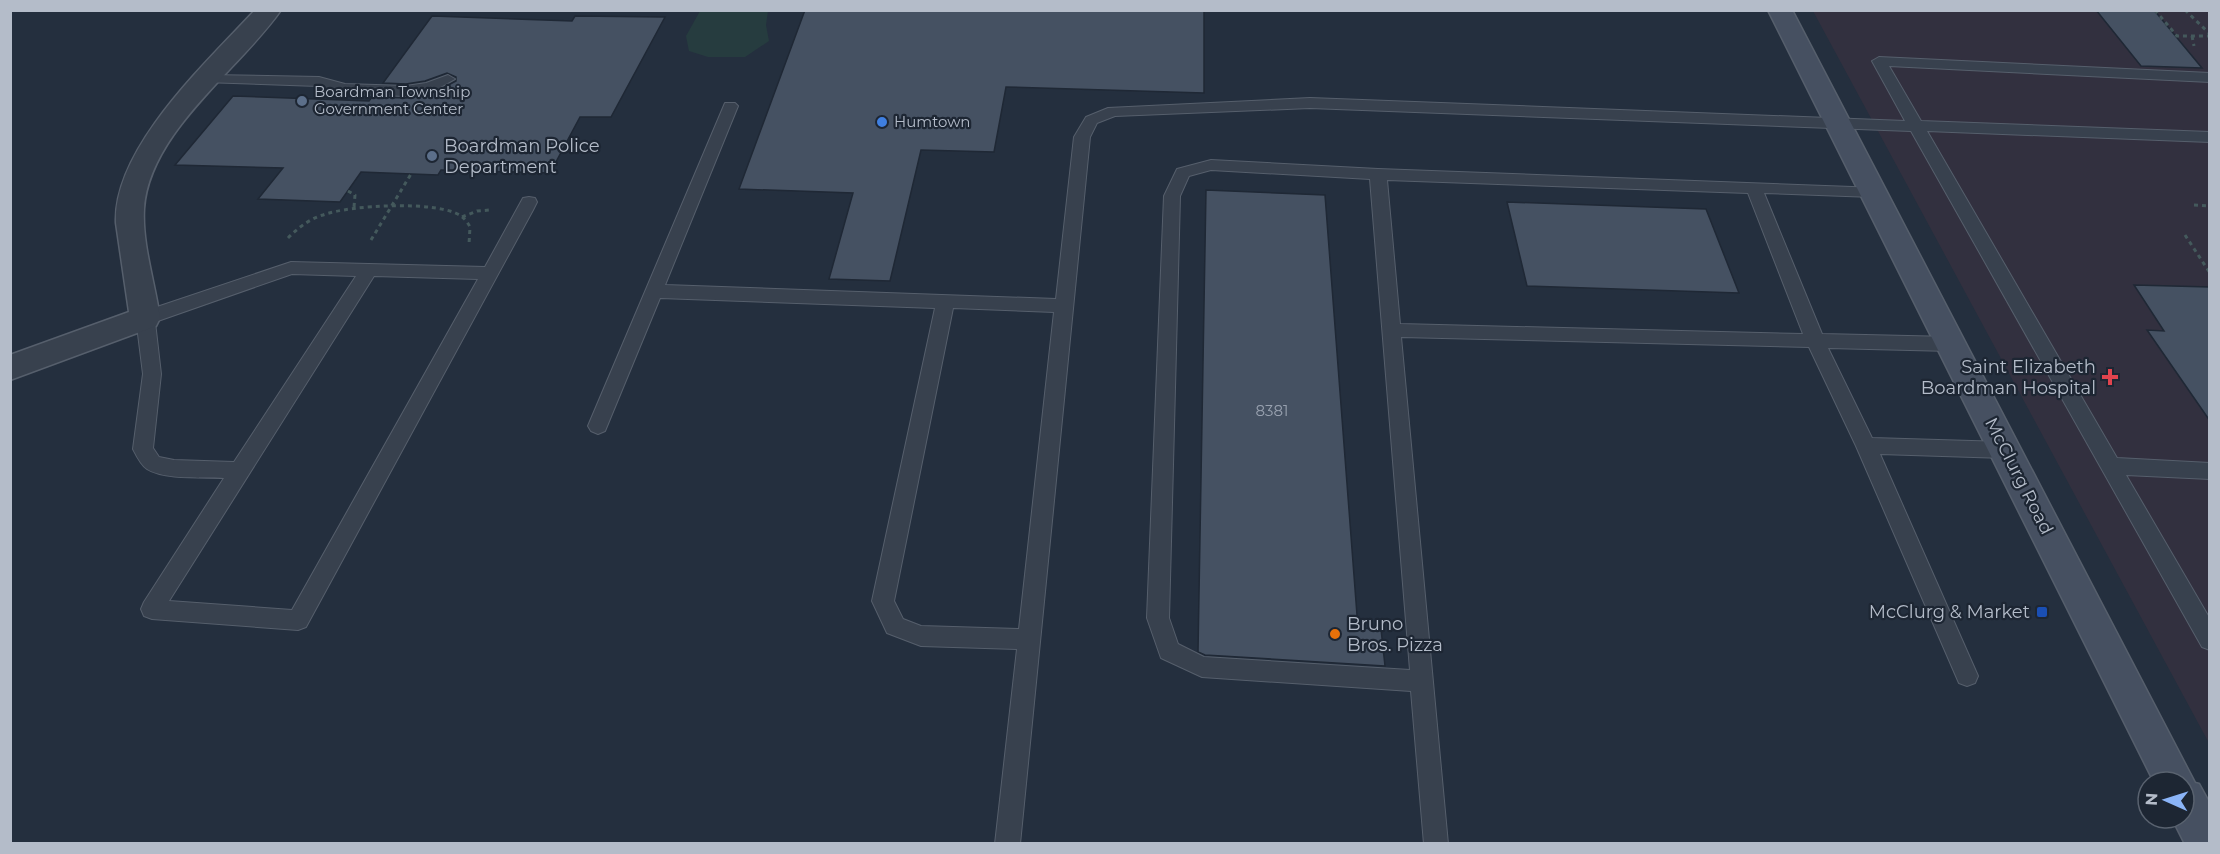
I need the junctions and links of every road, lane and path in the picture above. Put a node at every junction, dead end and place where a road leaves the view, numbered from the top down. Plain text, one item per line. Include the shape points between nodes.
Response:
1 (269, 10) edge
2 (1780, 10) edge
3 (2155, 10) edge
4 (2185, 10) edge
5 (2210, 35) edge
6 (2192, 36) junction
7 (2194, 46) dead end
8 (2210, 78) edge
9 (448, 79) dead end
10 (208, 80) junction
11 (730, 106) dead end
12 (1837, 122) junction
13 (1917, 125) junction
14 (2203, 137) edge
15 (2210, 153) edge
16 (411, 174) dead end
17 (1378, 174) junction
18 (1754, 188) junction
19 (348, 191) dead end
20 (1873, 192) junction
21 (529, 202) dead end
22 (2194, 205) dead end
23 (392, 206) junction
24 (2210, 206) edge
25 (354, 207) junction
26 (2185, 235) dead end
27 (281, 245) dead end
28 (369, 270) junction
29 (481, 273) junction
30 (2210, 273) edge
31 (653, 291) junction
32 (945, 302) junction
33 (1064, 306) junction
34 (145, 318) junction
35 (1391, 330) junction
36 (1815, 340) junction
37 (1951, 344) junction
38 (10, 368) edge
39 (598, 426) dead end
40 (1866, 446) junction
41 (2006, 450) junction
42 (2112, 466) junction
43 (239, 470) junction
44 (2210, 471) edge
45 (1028, 639) junction
46 (2210, 640) edge
47 (1967, 676) dead end
48 (1422, 681) junction
49 (2169, 770) edge
50 (2196, 820) edge
51 (1007, 843) edge
52 (1436, 843) edge
53 (2208, 843) edge

1 - 10 street
2 - 12 street, McClurg Road
3 - 6 path via 2177,36
4 - 5 path
5 - 6 path
6 - 7 path
8 - 13 lane via 1879,61
9 - 10 lane via 406,91 344,89 319,82
10 - 34 street via 158,137 137,174 130,207
11 - 31 lane
12 - 13 lane
12 - 20 street, McClurg Road
12 - 33 lane via 1310,103 1113,111 1091,120 1082,137
13 - 14 lane
13 - 42 lane
14 - 15 lane
16 - 23 path
17 - 18 lane
17 - 35 lane
17 - 48 lane via 1211,165 1184,172 1172,196 1158,618 1169,651 1202,667
18 - 20 lane
18 - 36 lane
19 - 25 path via 355,195
20 - 37 street, McClurg Road
21 - 29 lane
22 - 24 path
23 - 25 path
23 - 29 path via 442,210 462,217 470,227 468,252
25 - 27 path via 329,212 301,225
26 - 30 path
28 - 29 lane
28 - 34 lane via 291,268
28 - 43 lane
29 - 43 lane via 298,620 152,609
31 - 32 lane
31 - 39 lane
32 - 33 lane
32 - 45 lane via 883,601 895,626 921,636
33 - 45 lane
34 - 38 street
34 - 43 lane via 153,374 143,449 153,463 174,468
35 - 36 lane
35 - 48 lane
36 - 37 lane
36 - 40 lane
37 - 41 street, McClurg Road
40 - 41 lane
40 - 47 lane
41 - 49 street, McClurg Road
42 - 44 lane
42 - 46 lane
45 - 51 lane
48 - 52 lane
50 - 53 street

